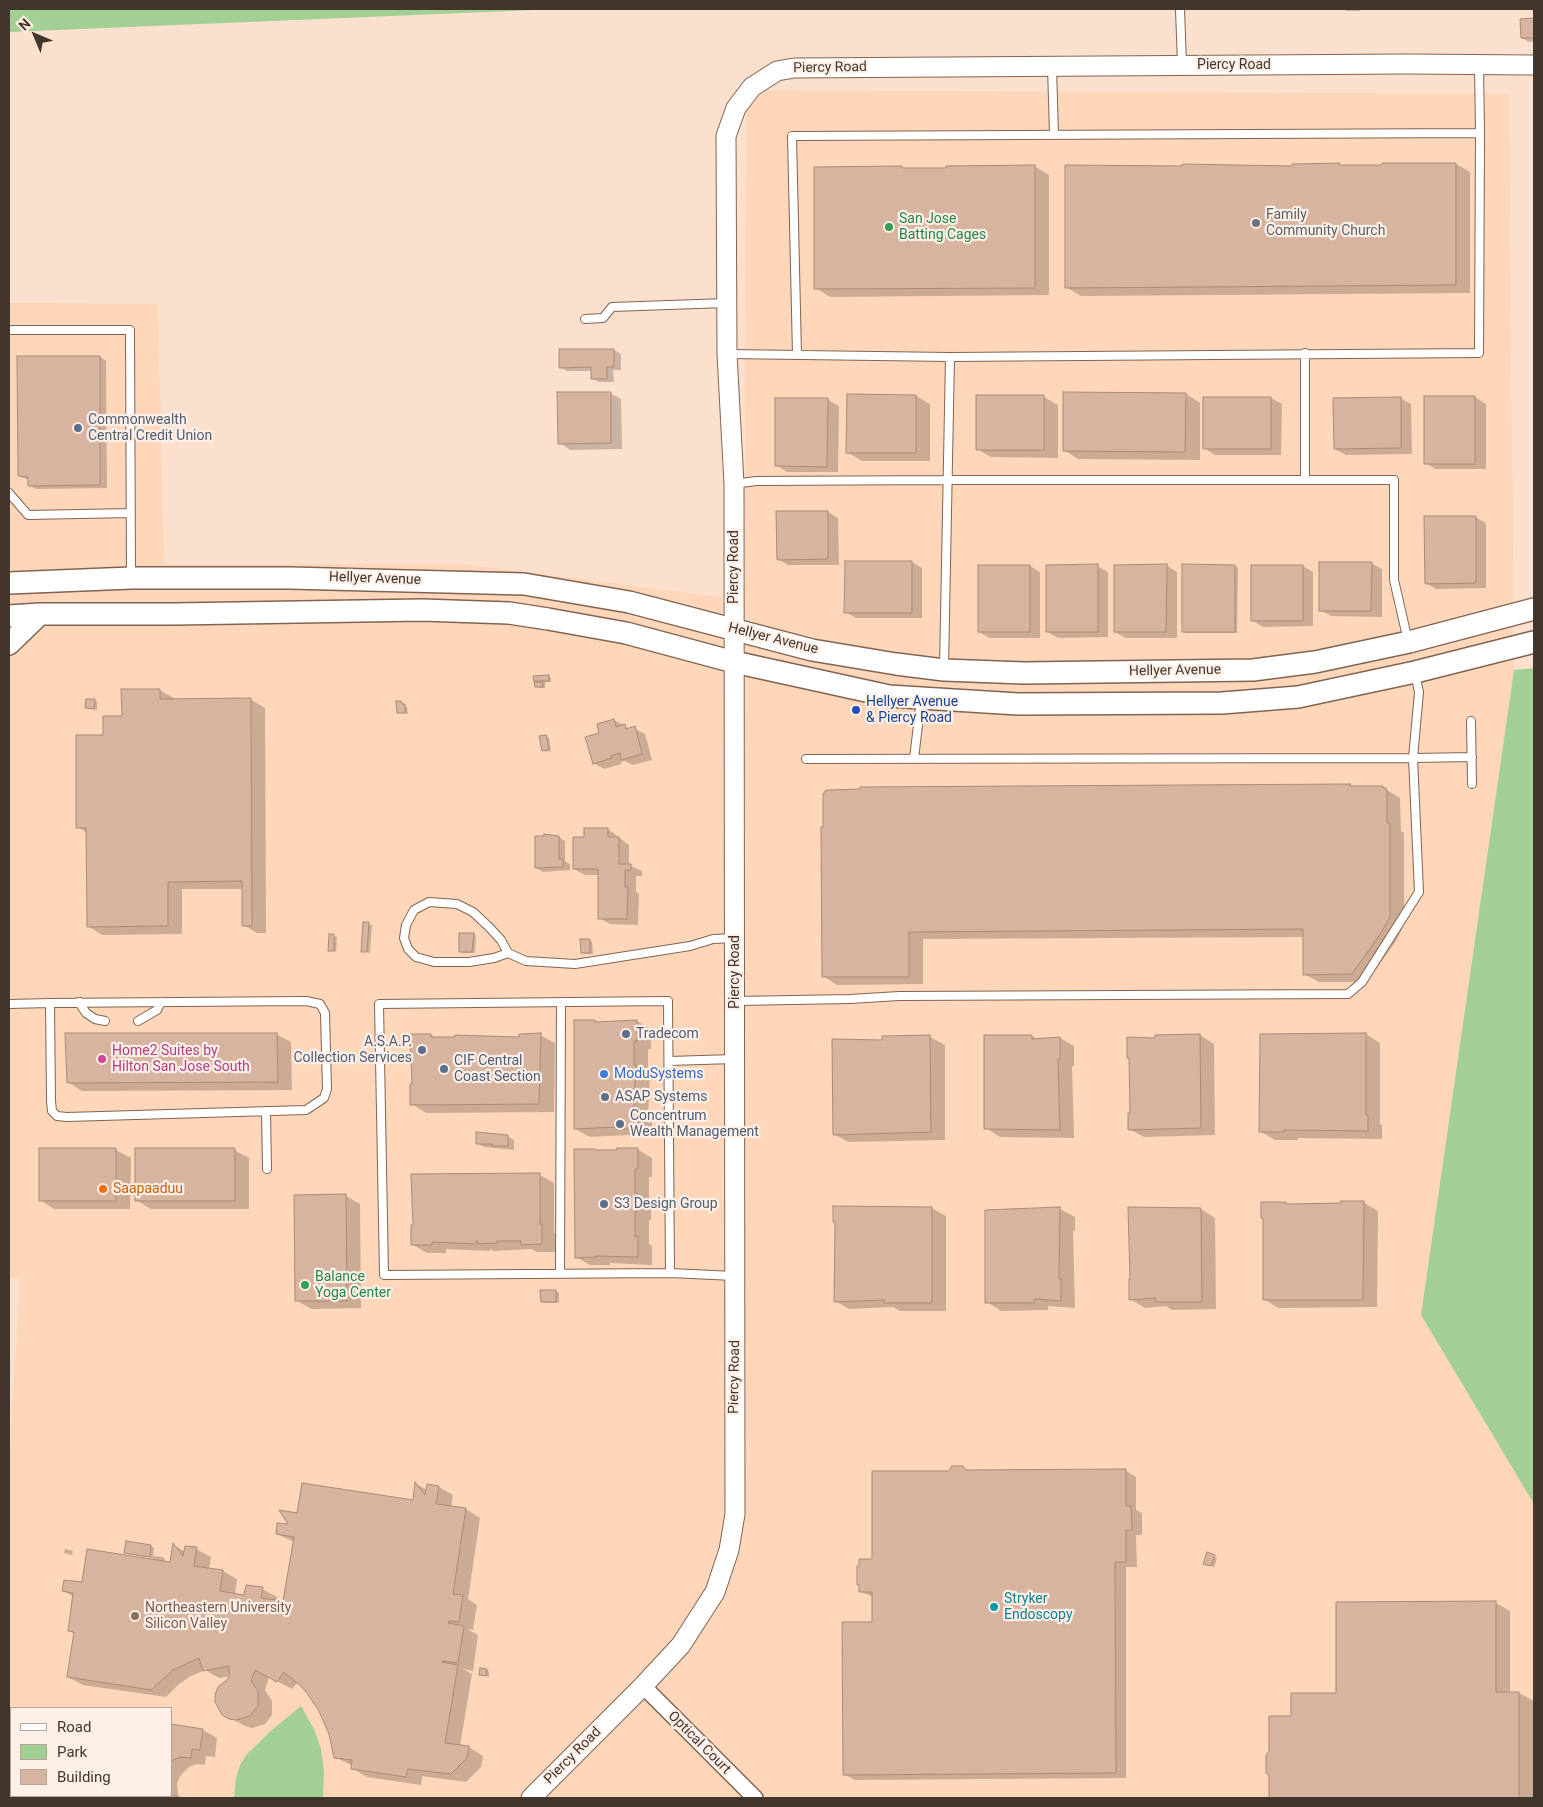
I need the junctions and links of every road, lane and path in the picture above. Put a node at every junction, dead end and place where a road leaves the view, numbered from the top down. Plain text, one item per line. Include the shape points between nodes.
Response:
1 (1180, 9) edge
2 (1479, 65) junction
3 (1534, 65) edge
4 (1052, 66) junction
5 (1182, 66) junction
6 (1480, 133) junction
7 (1054, 135) junction
8 (726, 303) junction
9 (585, 319) dead end
10 (9, 330) edge
11 (1305, 353) junction
12 (727, 354) junction
13 (797, 355) junction
14 (950, 357) junction
15 (948, 480) junction
16 (1305, 480) junction
17 (734, 484) junction
18 (9, 493) edge
19 (131, 513) junction
20 (9, 568) edge
21 (131, 578) junction
22 (9, 583) edge
23 (1534, 609) edge
24 (40, 614) junction
25 (9, 616) edge
26 (734, 629) junction
27 (1409, 642) junction
28 (1534, 642) edge
29 (9, 644) edge
30 (734, 662) junction
31 (944, 670) junction
32 (1415, 672) junction
33 (921, 698) junction
34 (1472, 721) dead end
35 (1472, 757) junction
36 (1413, 758) junction
37 (806, 759) dead end
38 (914, 759) junction
39 (1472, 784) dead end
40 (735, 938) junction
41 (508, 953) junction
42 (735, 1001) junction
43 (79, 1002) junction
44 (161, 1002) junction
45 (561, 1002) junction
46 (50, 1003) junction
47 (9, 1004) edge
48 (105, 1021) dead end
49 (138, 1021) dead end
50 (735, 1059) junction
51 (668, 1061) junction
52 (266, 1111) junction
53 (267, 1169) dead end
54 (670, 1273) junction
55 (560, 1274) junction
56 (736, 1276) junction
57 (643, 1686) junction
58 (10, 1763) edge
59 (9, 1792) edge
60 (531, 1798) edge
61 (755, 1798) edge

1 - 5 lane
2 - 3 street, Piercy Road
2 - 5 street, Piercy Road
2 - 6 lane
4 - 5 street, Piercy Road
4 - 7 lane
4 - 8 street, Piercy Road via 794,68 777,71 752,87 736,108 726,136
6 - 7 lane
6 - 11 lane via 1479,353
7 - 13 lane via 792,136
8 - 9 lane via 612,307 603,318
8 - 12 street, Piercy Road
10 - 19 lane via 130,330
11 - 14 lane
11 - 16 lane
12 - 13 lane
12 - 17 street, Piercy Road
13 - 14 lane
14 - 15 lane
15 - 16 lane
15 - 17 lane
15 - 31 lane
16 - 27 lane via 1394,480 1394,580
17 - 26 street, Piercy Road
18 - 19 lane via 28,515
19 - 21 lane
20 - 21 main road
21 - 22 main road, Hellyer Avenue
21 - 26 main road, Hellyer Avenue via 337,578 524,584 629,602
23 - 27 main road, Hellyer Avenue
24 - 25 main road
24 - 29 main road
24 - 30 main road via 422,610 509,614 626,633
26 - 30 street, Piercy Road
26 - 31 main road, Hellyer Avenue via 812,650
27 - 31 main road, Hellyer Avenue via 1316,662 1253,670 1024,673
27 - 32 main road
28 - 32 main road
30 - 33 main road via 861,691
30 - 40 street, Piercy Road
32 - 33 main road via 1298,698 1222,703 1018,704
32 - 36 lane via 1418,692
33 - 38 lane
34 - 35 lane
35 - 36 lane
35 - 39 lane
36 - 38 lane
36 - 42 lane via 1419,892 1362,982 1348,994 899,996
37 - 38 lane
40 - 41 lane via 713,939 690,946 575,964 526,961
40 - 42 street, Piercy Road
41 - 41 lane via 468,962 434,962 416,957 408,949 404,938 406,925 414,910 429,902 457,904 489,927
42 - 50 street, Piercy Road
43 - 44 lane
43 - 46 lane
43 - 48 lane via 90,1016
44 - 49 lane via 156,1010
44 - 52 lane via 306,1001 320,1004 325,1013 324,1098 306,1110
45 - 51 lane via 668,1002
45 - 55 lane
45 - 55 lane via 379,1004 384,1275
46 - 47 lane
46 - 52 lane via 51,1101 52,1111 58,1116
50 - 51 lane
50 - 56 street, Piercy Road
51 - 54 lane
52 - 53 lane
54 - 55 lane
54 - 56 lane
56 - 57 street, Piercy Road via 735,1514 729,1550 715,1592 681,1645
57 - 60 street, Piercy Road
57 - 61 street, Optical Court
58 - 59 lane

